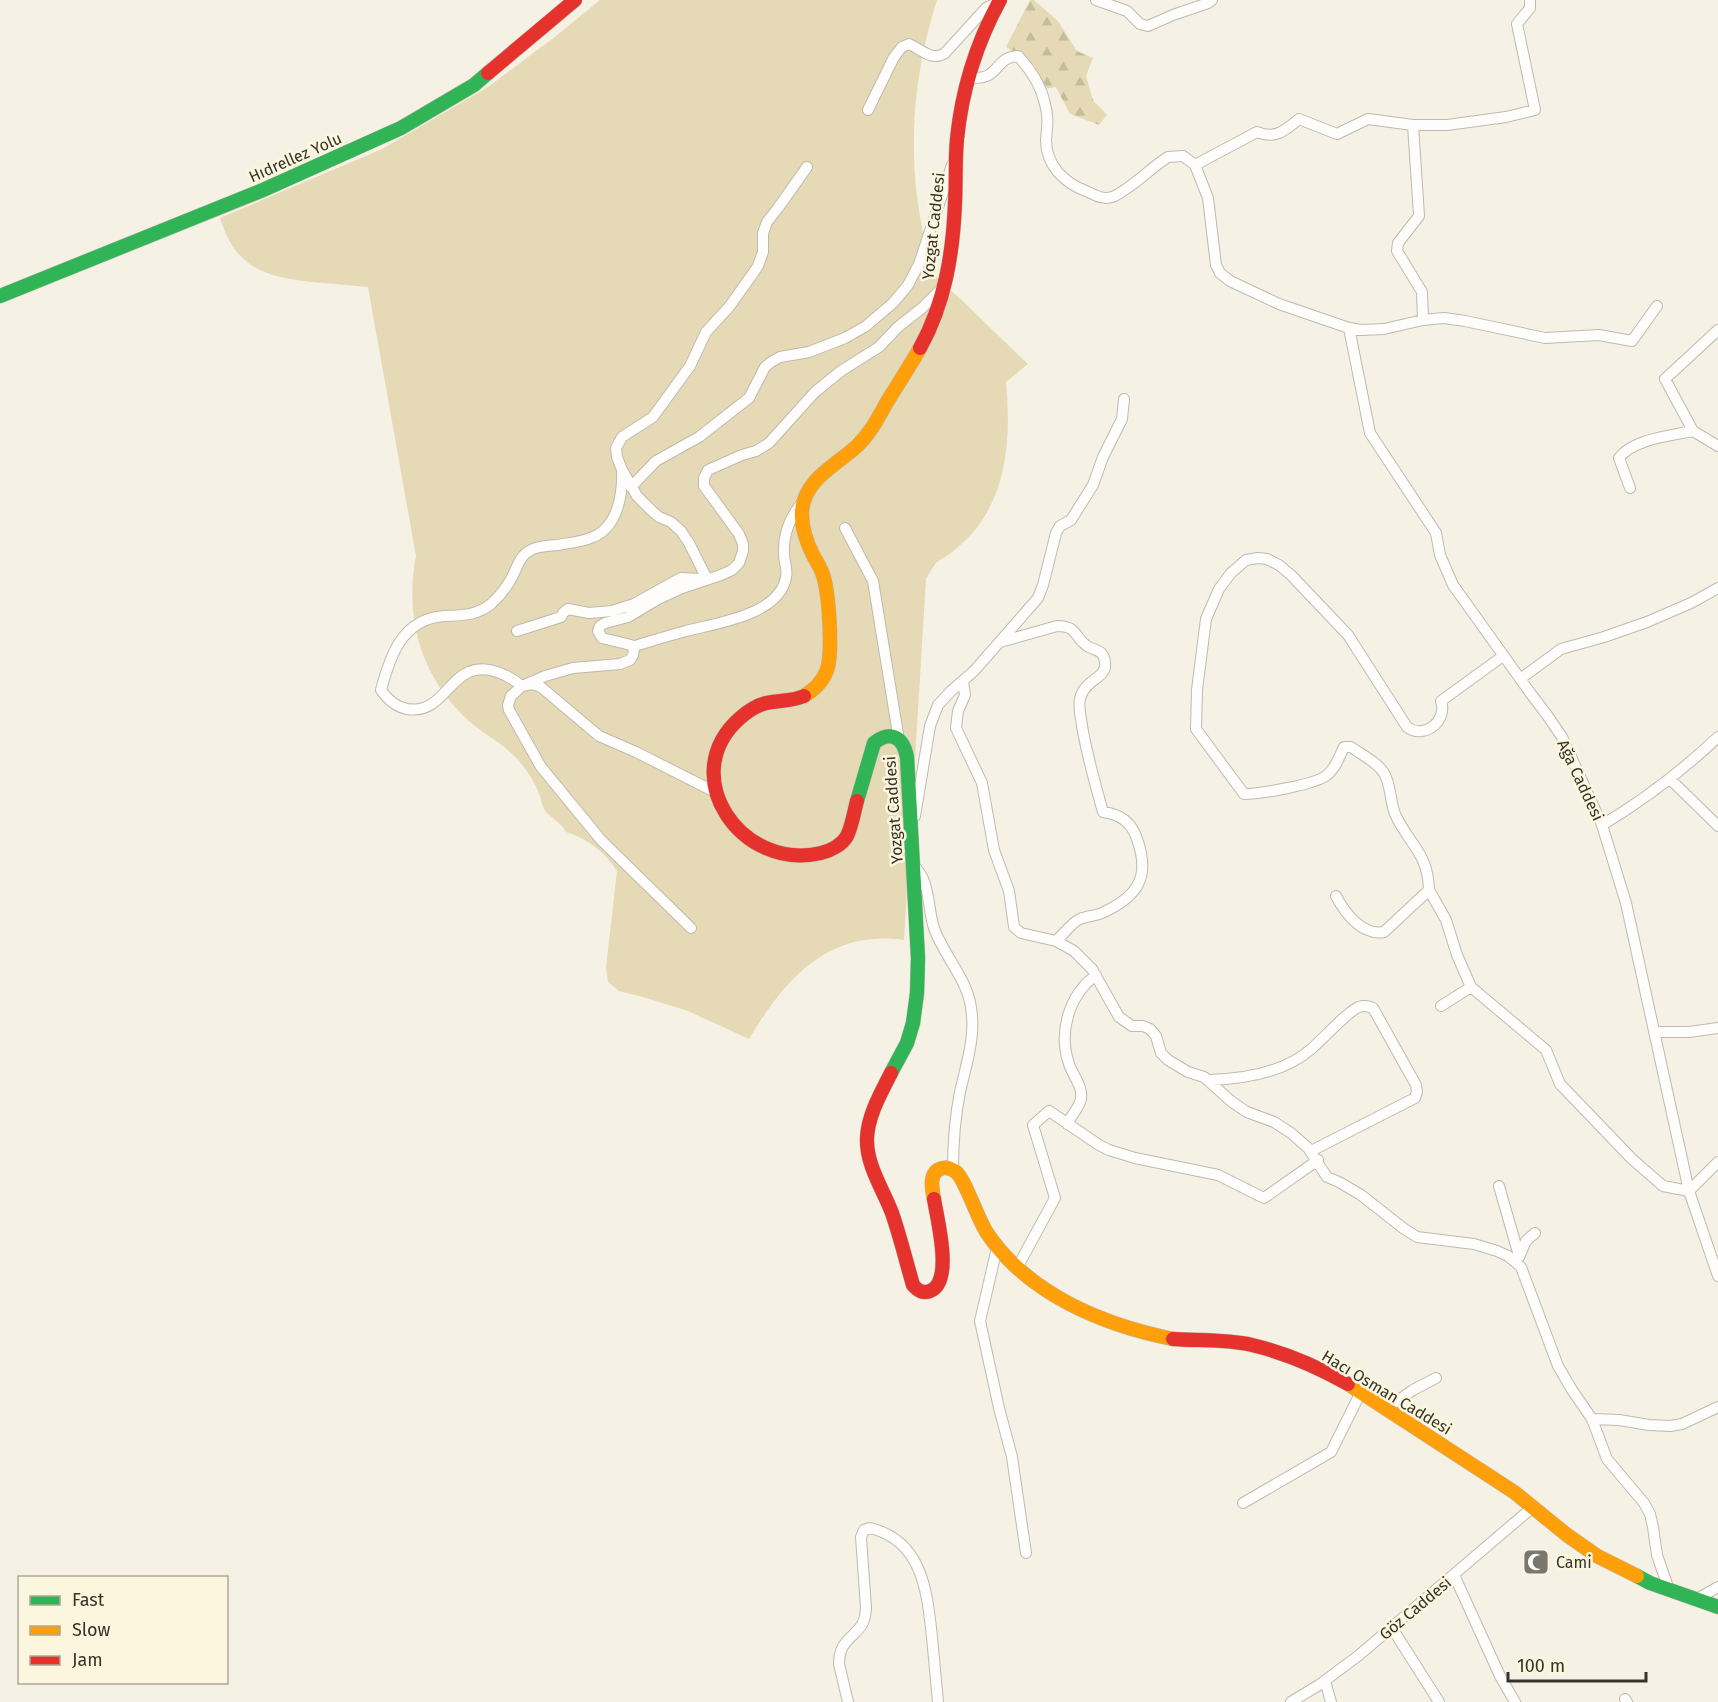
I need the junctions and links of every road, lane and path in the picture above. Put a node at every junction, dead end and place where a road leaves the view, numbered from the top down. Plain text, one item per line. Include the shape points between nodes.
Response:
1 (575, 0) edge
2 (1096, 0) edge
3 (1212, 0) edge
4 (1530, 0) edge
5 (999, 1) edge
6 (968, 78) junction
7 (868, 110) dead end
8 (1413, 125) junction
9 (956, 153) junction
10 (1195, 165) junction
11 (807, 167) dead end
12 (944, 286) junction
13 (0, 296) edge
14 (1658, 306) dead end
15 (1423, 320) junction
16 (1349, 328) junction
17 (1718, 330) edge
18 (1124, 399) dead end
19 (1693, 431) junction
20 (1718, 446) edge
21 (622, 470) junction
22 (632, 487) junction
23 (1630, 488) dead end
24 (804, 501) junction
25 (845, 528) dead end
26 (707, 579) junction
27 (1718, 588) edge
28 (517, 631) dead end
29 (999, 642) junction
30 (632, 647) junction
31 (1503, 656) junction
32 (1520, 679) junction
33 (963, 681) junction
34 (522, 686) junction
35 (1718, 737) edge
36 (899, 740) junction
37 (1670, 779) junction
38 (717, 793) junction
39 (1602, 825) junction
40 (1718, 826) edge
41 (912, 834) junction
42 (914, 865) junction
43 (1429, 890) junction
44 (1336, 896) dead end
45 (691, 928) dead end
46 (1056, 941) junction
47 (1096, 975) junction
48 (1471, 987) junction
49 (1441, 1006) dead end
50 (1718, 1028) edge
51 (1654, 1032) junction
52 (1209, 1080) junction
53 (1067, 1124) junction
54 (1314, 1155) junction
55 (1718, 1162) edge
56 (956, 1172) junction
57 (1499, 1186) dead end
58 (1689, 1191) junction
59 (1535, 1233) dead end
60 (997, 1248) junction
61 (1518, 1259) junction
62 (1017, 1268) junction
63 (1718, 1276) edge
64 (1436, 1378) dead end
65 (1361, 1392) junction
66 (1718, 1407) edge
67 (1387, 1408) junction
68 (1592, 1419) junction
69 (1243, 1503) dead end
70 (1533, 1507) junction
71 (1026, 1552) dead end
72 (1454, 1575) junction
73 (1718, 1587) edge
74 (1669, 1590) junction
75 (1697, 1599) junction
76 (1718, 1607) edge
77 (1392, 1628) junction
78 (1325, 1681) junction
79 (848, 1702) edge
80 (938, 1702) edge
81 (1291, 1702) edge
82 (1331, 1702) edge
83 (1439, 1702) edge
84 (1515, 1702) edge

1 - 13 street, Hıdrellez Yolu via 474,85 401,128 263,190
2 - 3 street via 1124,9 1148,26
4 - 8 street via 1530,8 1516,24 1535,110 1447,125
5 - 6 street, Yozgat Caddesi via 982,35
5 - 7 street via 986,9 939,57 911,45 902,46
6 - 9 street, Yozgat Caddesi
6 - 10 street via 989,75 1004,60 1018,56 1037,82 1046,104 1051,162 1064,179 1095,196 1118,194 1173,155 1183,156
8 - 10 street via 1368,118 1337,134 1299,119 1281,133 1267,136 1257,132
8 - 15 street via 1419,216 1398,243 1397,251 1422,292
9 - 12 street, Yozgat Caddesi via 954,211
9 - 22 street via 919,264 893,303 866,327 845,338 771,362 749,398 699,436 656,461
10 - 16 street via 1208,198 1216,265 1222,277 1279,304
11 - 21 street via 766,222 758,266 706,332 684,374 653,417 619,440 616,453
12 - 24 street, Yozgat Caddesi via 924,341 864,439 813,483
12 - 26 street via 879,347 815,392 769,443 708,470 704,486 739,534 743,550 732,570
14 - 15 street via 1632,341 1599,335 1545,338 1454,319
15 - 16 street via 1384,329
16 - 31 street, Ağa Caddesi via 1370,434 1436,533 1440,555 1453,585
17 - 19 street via 1665,379
18 - 29 street via 1122,419 1093,485 1071,520 1056,533 1038,598
19 - 20 street
19 - 23 street via 1625,450 1619,458
21 - 22 street
21 - 34 street via 617,507 602,532 587,539 531,550 522,556 506,588 489,606 470,615 438,617 416,626 393,651 381,690 395,705 412,709 436,702 466,673 476,670 500,673
22 - 26 street via 651,510 681,531
24 - 30 street via 786,534 787,574 774,598 732,620
24 - 38 street, Yozgat Caddesi via 804,528 825,578 830,653 827,670 806,696 759,705 732,726 715,759
25 - 36 street via 873,581
26 - 28 street via 681,578 624,608 595,614 568,609 561,617
26 - 30 street via 670,593 628,617 600,626 602,638
27 - 32 street via 1647,622 1561,649
29 - 33 street
29 - 46 street via 1066,627 1087,646 1099,651 1105,662 1102,675 1088,684 1080,700 1088,760 1103,812 1119,817 1133,830 1139,844 1142,873 1130,896 1101,913 1079,919
30 - 34 street via 633,655 625,662 565,670
31 - 32 street, Ağa Caddesi
31 - 43 street via 1441,701 1442,715 1437,723 1414,731 1407,727 1348,635 1279,565 1258,558 1246,560 1225,581 1209,608 1197,690 1196,729 1244,794 1318,780 1331,771 1344,747 1351,747 1385,774 1396,815 1423,860
32 - 39 street, Ağa Caddesi via 1562,738
33 - 41 street via 944,697 932,719
33 - 46 street via 965,695 956,728 982,783 1014,927 1021,933
34 - 38 street via 541,687 599,736
34 - 45 street via 511,696 509,710 541,767 601,840
35 - 37 street
36 - 38 street, Yozgat Caddesi via 886,736 874,743 849,833 824,853 794,854 756,844 733,824
36 - 41 street, Yozgat Caddesi via 907,752
37 - 39 street
37 - 40 street
39 - 51 street, Ağa Caddesi via 1626,903
41 - 42 street, Yozgat Caddesi
42 - 56 street via 925,881 934,928 967,991 972,1013 971,1046 955,1124
42 - 56 street, Yozgat Caddesi via 918,976 913,1023 903,1053 878,1100 867,1146 911,1281 922,1292 938,1286 942,1266 933,1178 940,1169
43 - 44 street via 1379,933 1356,923
43 - 48 street via 1446,920
46 - 47 street via 1081,957
47 - 52 street via 1122,1021 1150,1029 1165,1057
47 - 53 street via 1077,994 1067,1019 1067,1058 1081,1095
48 - 49 street
48 - 58 street via 1546,1050 1560,1084 1632,1159 1664,1186
50 - 51 street
51 - 58 street, Ağa Caddesi
52 - 54 street via 1239,1107 1283,1127
52 - 54 street via 1255,1075 1285,1065 1308,1052 1357,1008 1373,1008 1416,1084 1415,1098
53 - 54 street via 1109,1150 1218,1175 1264,1198
53 - 62 street via 1049,1111 1033,1125 1055,1198
54 - 61 street via 1327,1177 1361,1195 1417,1237 1486,1247
55 - 58 street
56 - 60 street, Hacı Osman Caddesi
57 - 61 street
58 - 63 street, Ağa Caddesi
59 - 61 street via 1526,1241
60 - 62 street, Hacı Osman Caddesi
60 - 71 street via 980,1321 1012,1457
61 - 68 street via 1558,1366
62 - 65 street, Hacı Osman Caddesi via 1063,1301 1126,1328 1174,1339 1235,1343 1268,1350 1323,1370
64 - 67 street
65 - 67 street, Hacı Osman Caddesi
65 - 69 street via 1331,1452
66 - 68 street via 1682,1424
67 - 70 street, Hacı Osman Caddesi
68 - 74 street via 1607,1459 1650,1514 1657,1555
70 - 72 street, Göz Caddesi
70 - 74 street, Hacı Osman Caddesi via 1598,1556
72 - 77 street, Göz Caddesi
72 - 84 street
73 - 75 street
74 - 75 street, Hacı Osman Caddesi
75 - 76 street, Hacı Osman Caddesi
77 - 78 street, Göz Caddesi
77 - 83 street
78 - 81 street, Göz Caddesi
78 - 82 street
79 - 80 street via 839,1659 864,1619 861,1537 870,1528 903,1547 922,1576 929,1606

